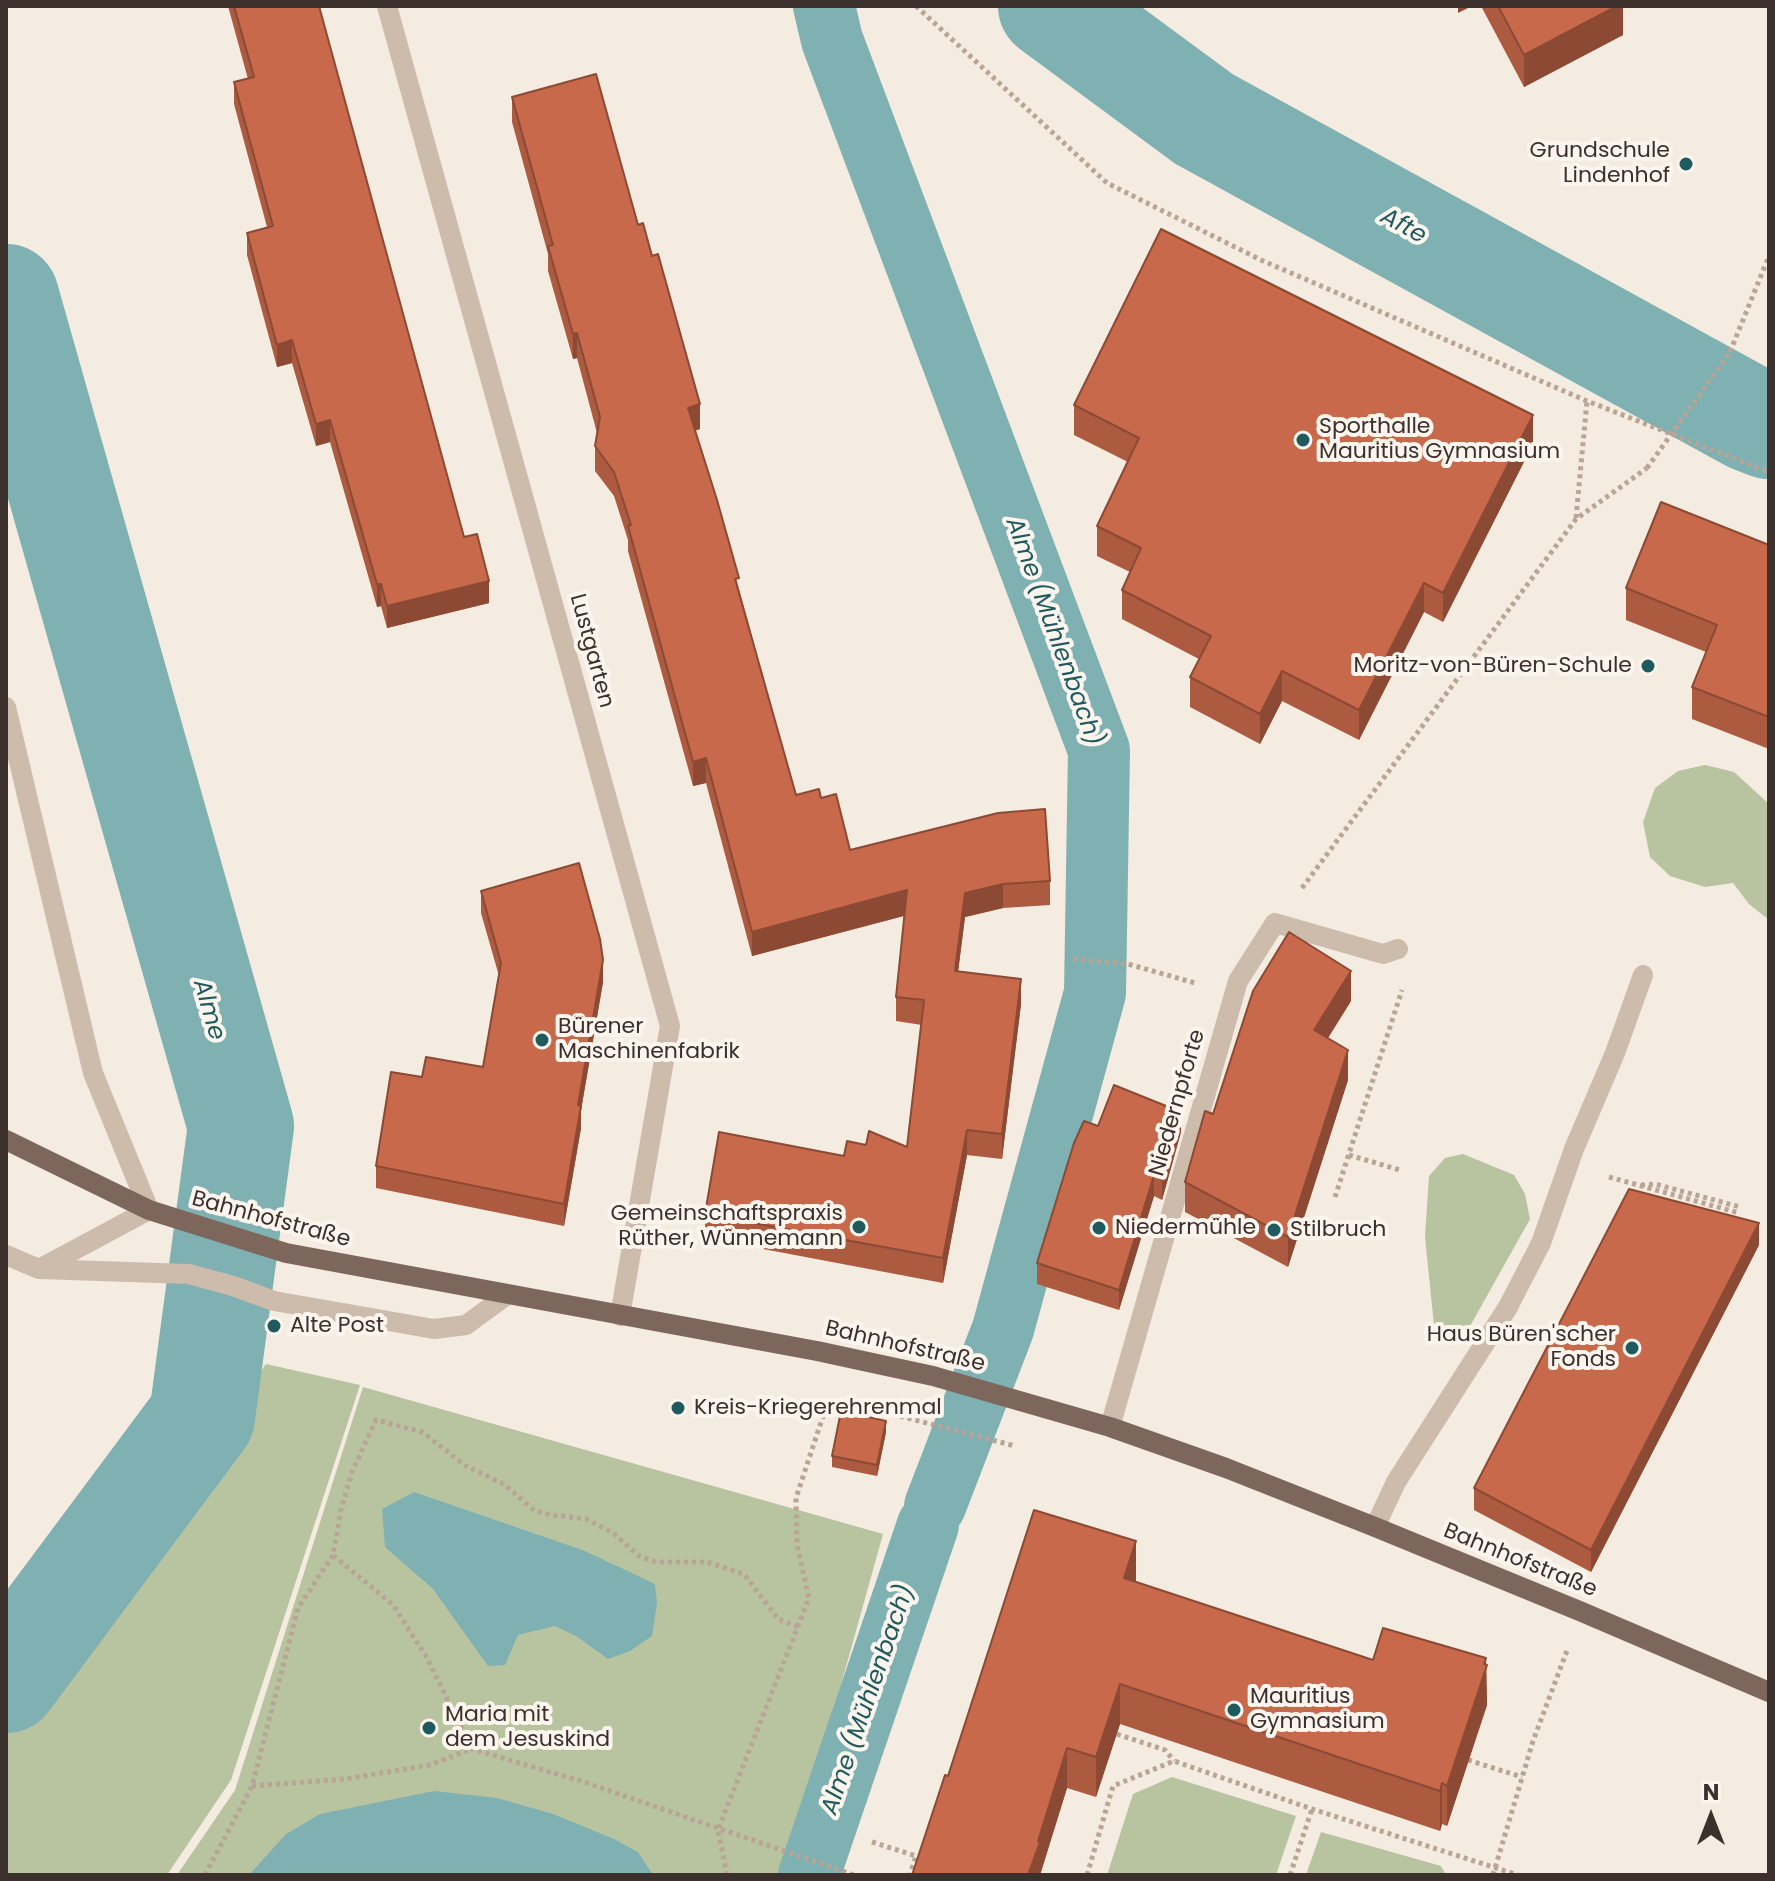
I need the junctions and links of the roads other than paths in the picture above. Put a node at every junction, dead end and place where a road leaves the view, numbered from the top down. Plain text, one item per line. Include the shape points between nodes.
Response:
1 (387, 6) edge
2 (6, 707) edge
3 (1398, 949) road end
4 (1643, 975) dead end
5 (6, 1140) edge
6 (158, 1213) junction
7 (6, 1255) edge
8 (39, 1269) junction
9 (507, 1295) junction
10 (620, 1316) junction
11 (1110, 1427) junction
12 (1375, 1527) junction
13 (1769, 1692) edge

1 - 10 street, Lustgarten via 670,1026
2 - 6 street via 93,1073
3 - 11 street, Niedernpforte via 1383,954 1275,923 1238,981
4 - 12 street via 1541,1243 1508,1307 1396,1482
5 - 6 main road, Bahnhofstraße
6 - 8 street
6 - 9 main road, Bahnhofstraße via 286,1253
7 - 8 street
8 - 9 street via 189,1274 274,1301 434,1329 466,1325
9 - 10 main road, Bahnhofstraße
10 - 11 main road, Bahnhofstraße via 933,1376
11 - 12 main road, Bahnhofstraße
12 - 13 main road, Bahnhofstraße

